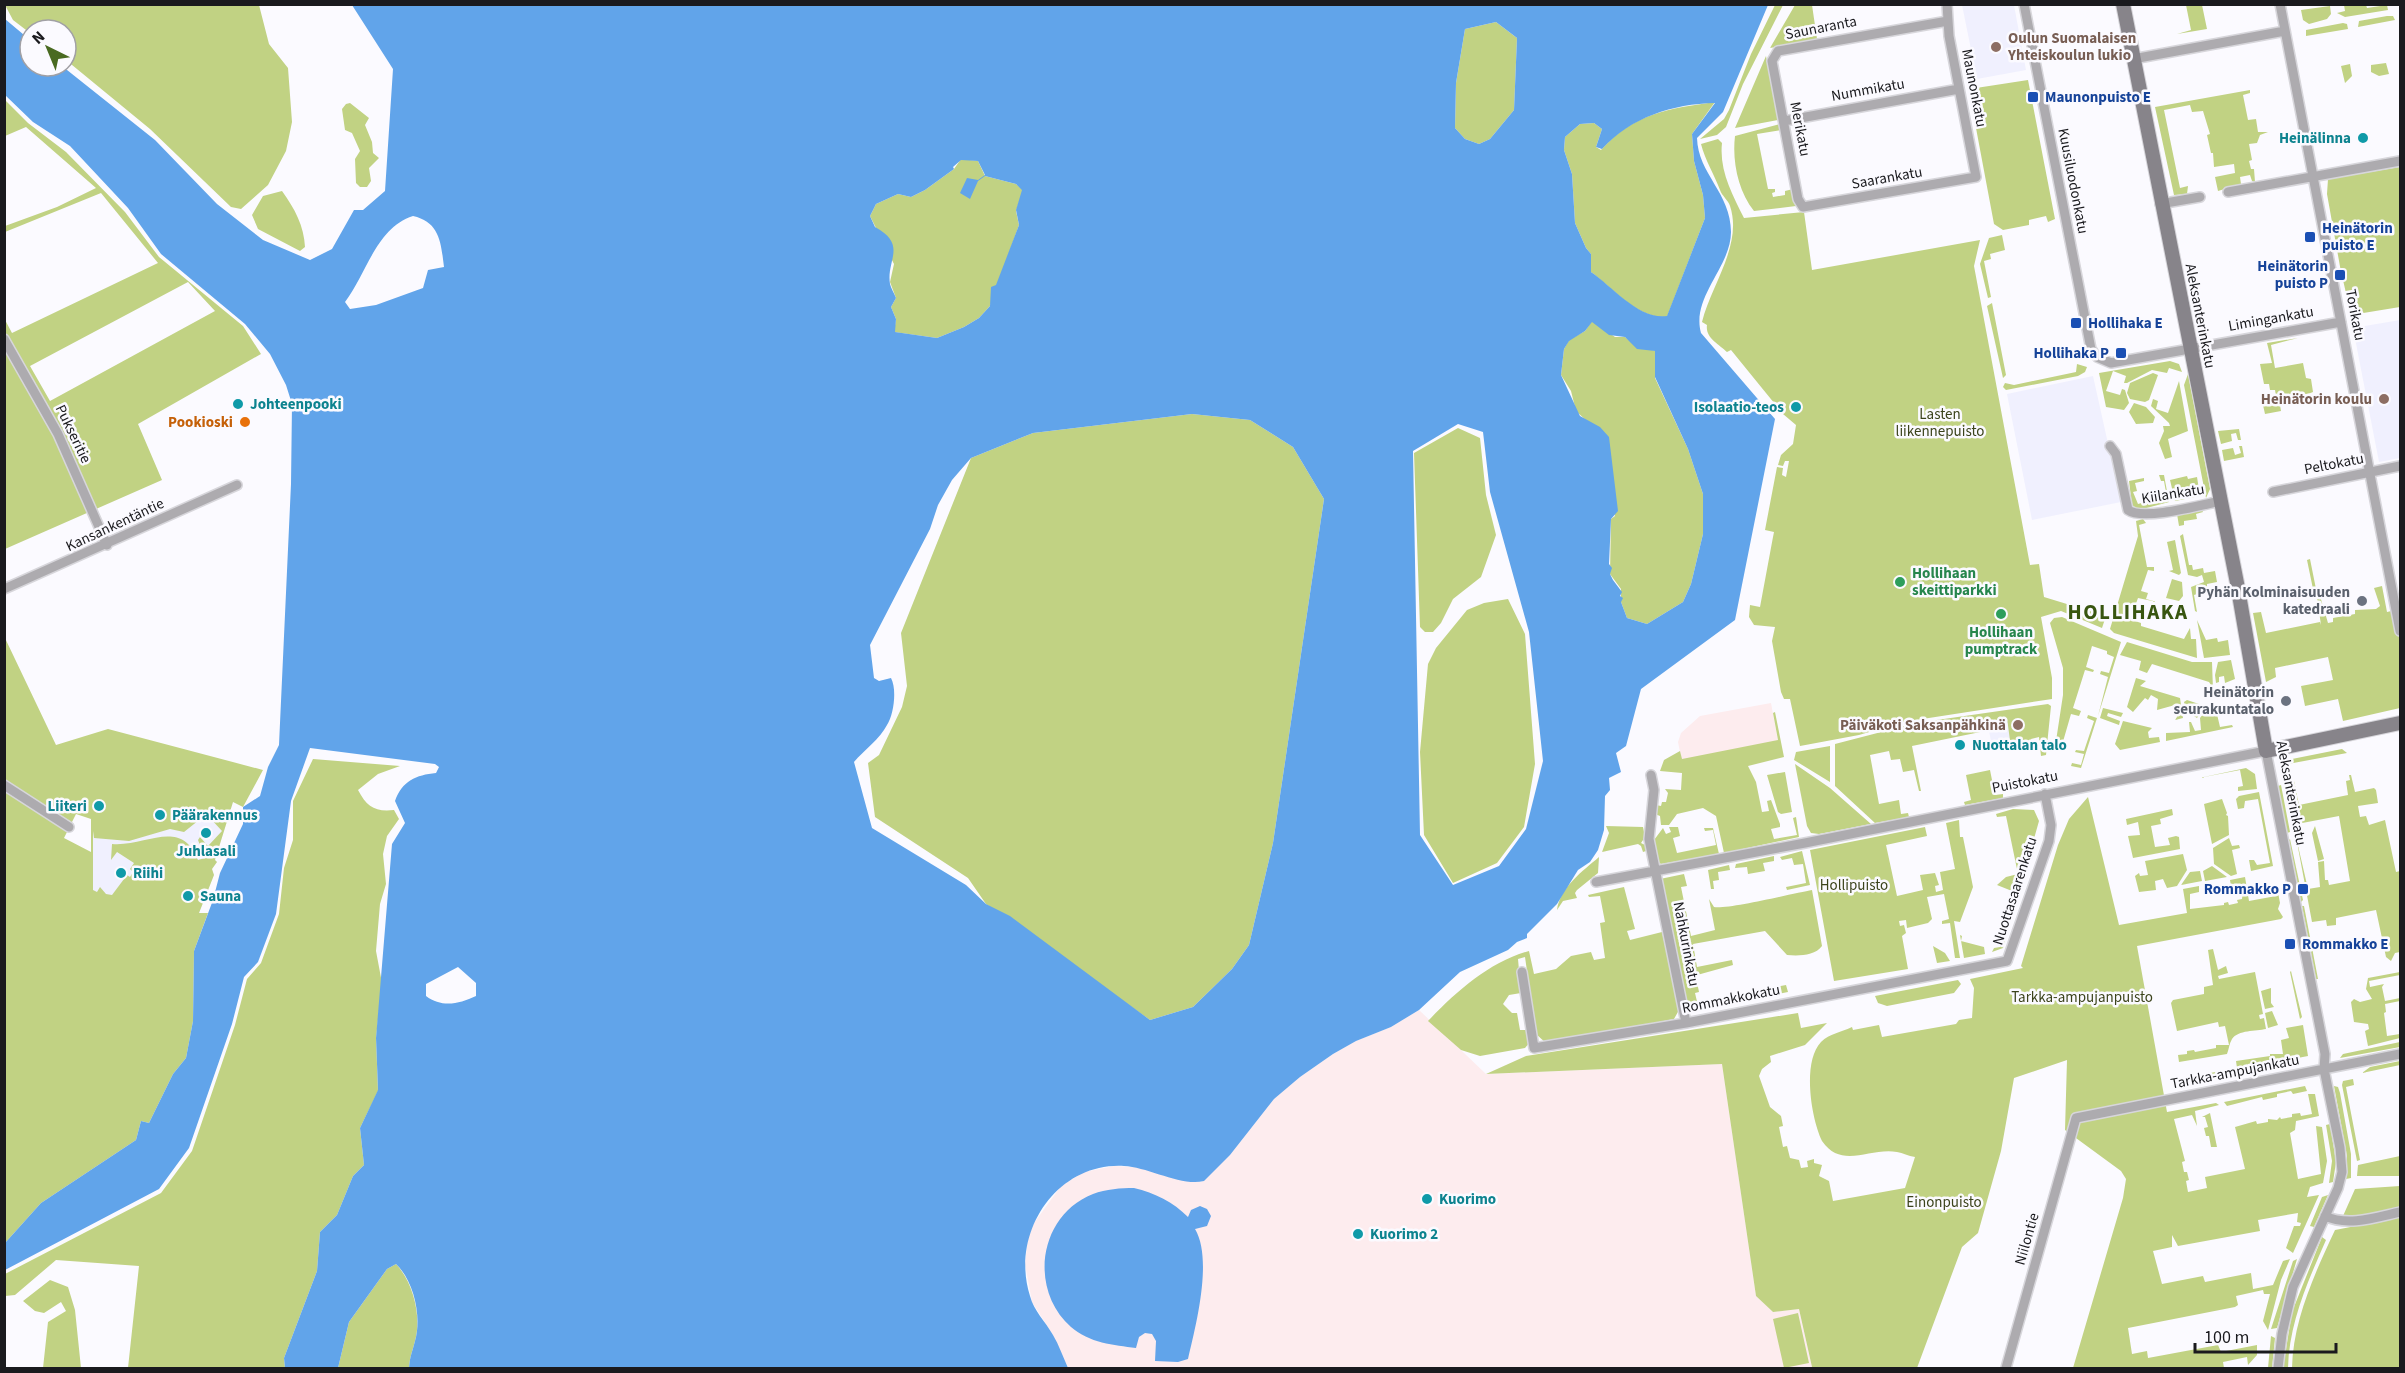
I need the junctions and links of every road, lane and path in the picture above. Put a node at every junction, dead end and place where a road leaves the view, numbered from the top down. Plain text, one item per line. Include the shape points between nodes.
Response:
1 (1947, 4) edge
2 (2025, 4) edge
3 (2122, 4) edge
4 (2280, 4) edge
5 (1948, 21) junction
6 (2285, 31) junction
7 (1773, 55) joint
8 (2133, 59) junction
9 (1959, 89) junction
10 (1784, 120) junction
11 (2400, 160) edge
12 (2314, 176) junction
13 (1976, 177) junction
14 (1984, 184) dead end
15 (2228, 192) dead end
16 (2200, 197) dead end
17 (2160, 204) junction
18 (1803, 207) joint
19 (2341, 322) junction
20 (4, 339) edge
21 (2189, 349) junction
22 (2100, 359) joint
23 (2110, 446) dead end
24 (2400, 466) edge
25 (2370, 472) junction
26 (237, 485) dead end
27 (2273, 492) dead end
28 (2221, 501) junction
29 (107, 545) junction
30 (4, 589) edge
31 (2400, 631) edge
32 (2400, 723) edge
33 (2266, 751) junction
34 (1651, 775) dead end
35 (4, 785) edge
36 (2045, 795) junction
37 (69, 828) dead end
38 (1656, 872) junction
39 (1596, 882) dead end
40 (2007, 961) joint
41 (1522, 972) dead end
42 (1686, 1023) junction
43 (2400, 1054) edge
44 (2324, 1069) junction
45 (2076, 1118) joint
46 (2400, 1212) edge
47 (2325, 1216) junction
48 (2006, 1368) edge
49 (2278, 1368) edge

1 - 5 street, Maunonkatu
2 - 22 street, Kuusiluodonkatu via 2091,349
3 - 8 main road, Aleksanterinkatu
4 - 6 street, Torikatu
5 - 7 street, Saunaranta via 1821,42
5 - 9 street, Maunonkatu
6 - 8 street
6 - 12 street, Torikatu
7 - 10 street, Merikatu
8 - 17 main road, Aleksanterinkatu
9 - 10 street, Nummikatu
9 - 13 street, Maunonkatu
10 - 18 street, Merikatu via 1798,199
11 - 12 street
12 - 15 street
12 - 19 street, Torikatu
13 - 14 street
13 - 18 street, Saarankatu
16 - 17 street
17 - 21 main road, Aleksanterinkatu
19 - 21 street, Limingankatu
19 - 25 street, Torikatu
20 - 29 street, Pukseritie via 58,434
21 - 22 street, Limingankatu via 2111,363
21 - 28 main road, Aleksanterinkatu
23 - 28 street, Kiilankatu via 2116,454 2128,510 2134,514
24 - 25 street, Peltokatu
25 - 27 street, Peltokatu
25 - 31 street, Torikatu
26 - 29 street, Kansankentäntie
28 - 33 main road, Aleksanterinkatu
29 - 30 street, Kansankentäntie
32 - 33 main road, Puistokatu
33 - 36 street, Puistokatu
33 - 44 street, Aleksanterinkatu via 2325,1054
34 - 38 street via 1654,790 1649,839
35 - 37 street
36 - 38 street, Puistokatu
36 - 40 street, Nuottasaarenkatu via 2051,825 2049,841
38 - 39 street, Puistokatu
38 - 42 street, Nahkurinkatu
40 - 42 street, Rommakkokatu
41 - 42 street, Rommakkokatu via 1534,1048
43 - 44 street, Tarkka-ampujankatu
44 - 45 street, Tarkka-ampujankatu
44 - 47 street, Aleksanterinkatu via 2342,1165
45 - 48 street, Niilontie
46 - 47 street via 2348,1222
47 - 49 street, Aleksanterinkatu via 2293,1287

